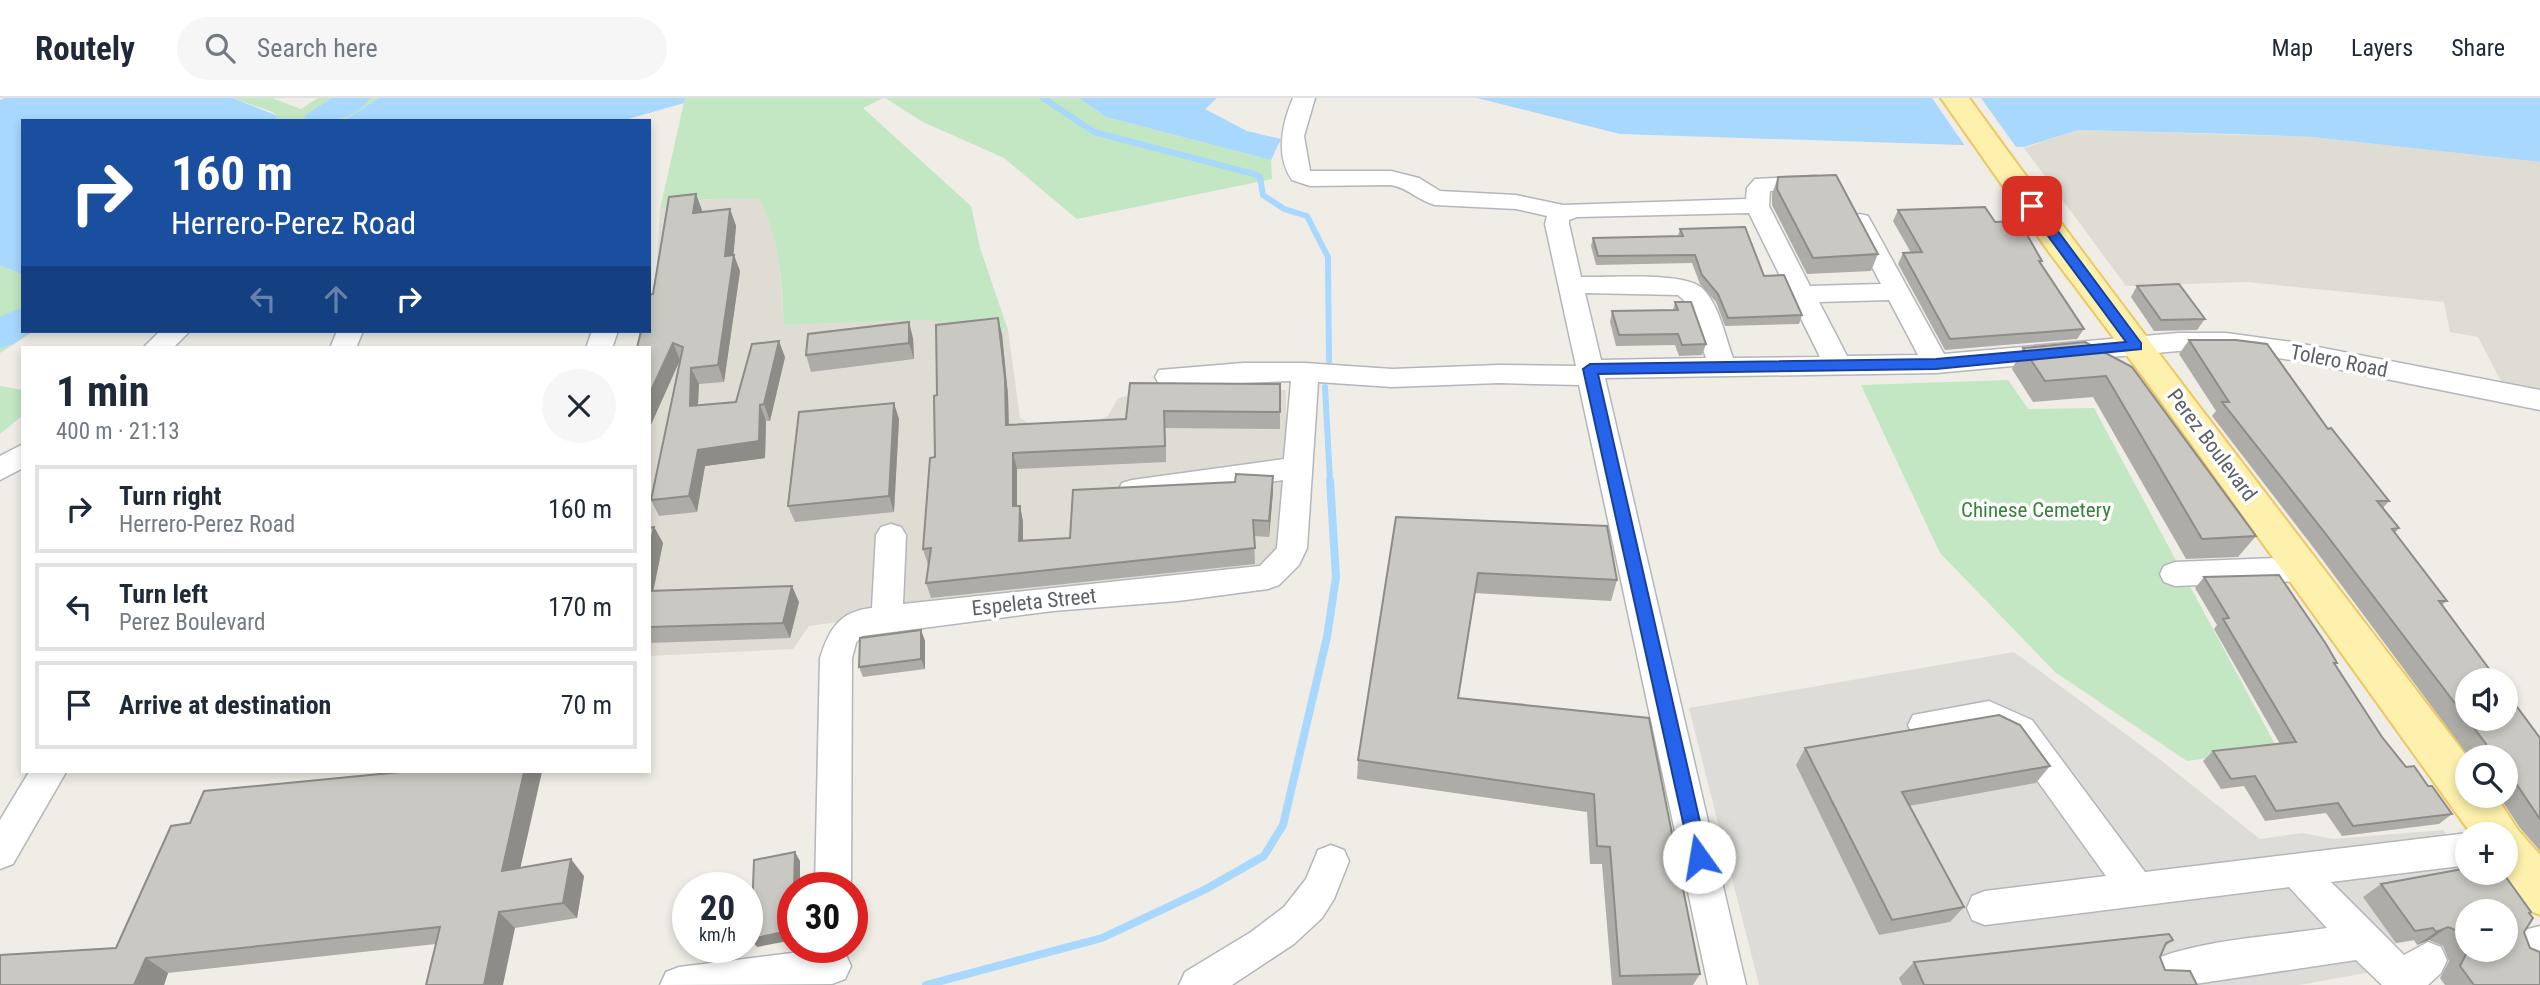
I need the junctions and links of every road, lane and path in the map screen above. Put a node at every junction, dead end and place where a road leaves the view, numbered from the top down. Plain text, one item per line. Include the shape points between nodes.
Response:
1 (1304, 98) edge
2 (1955, 98) edge
3 (1757, 206) junction
4 (1563, 213) junction
5 (1571, 285) junction
6 (1898, 292) junction
7 (1801, 294) junction
8 (175, 333) edge
9 (158, 346) edge
10 (2136, 346) junction
11 (1936, 364) junction
12 (1839, 367) junction
13 (1723, 368) junction
14 (1305, 372) junction
15 (1590, 372) junction
16 (1167, 377) dead end
17 (2540, 400) edge
18 (21, 455) edge
19 (0, 470) edge
20 (1298, 471) junction
21 (1132, 491) edge
22 (891, 535) dead end
23 (2304, 569) junction
24 (2175, 574) dead end
25 (887, 618) junction
26 (1924, 725) edge
27 (48, 773) edge
28 (2455, 776) edge
29 (2455, 851) edge
30 (0, 853) edge
31 (1331, 860) dead end
32 (2518, 863) edge
33 (2296, 870) junction
34 (833, 872) edge
35 (2137, 890) junction
36 (2540, 893) edge
37 (1985, 908) dead end
38 (2363, 942) junction
39 (832, 966) edge
40 (2162, 974) edge
41 (2413, 975) edge
42 (678, 985) edge
43 (1198, 985) edge
44 (1727, 985) edge

1 - 4 street via 1292,130 1293,158 1300,175 1395,179 1411,182 1435,198 1519,201
2 - 10 main road, Perez Boulevard
3 - 4 street
3 - 6 street via 1759,188 1769,182 1843,188
3 - 7 street
4 - 5 street via 1557,224
5 - 13 street via 1684,287 1699,301
5 - 15 street
6 - 7 street
6 - 11 street
7 - 12 street
8 - 9 street
10 - 11 street, Tolero Road
10 - 17 street, Tolero Road via 2246,343
10 - 23 main road, Perez Boulevard
11 - 12 street, Tolero Road
12 - 13 street, Tolero Road
13 - 15 street, Tolero Road
14 - 15 street, Tolero Road via 1392,378
14 - 16 street, Tolero Road
14 - 20 street, Espeleta Street
15 - 44 street
18 - 19 street
20 - 21 street via 1279,469
20 - 25 street, Espeleta Street via 1292,548 1268,577
22 - 25 street
23 - 24 street
23 - 28 main road, Perez Boulevard
25 - 34 street, Espeleta Street via 851,627 838,645
26 - 35 street via 1989,715 2020,730
27 - 30 street
29 - 33 street
31 - 43 street via 1318,892 1301,915
32 - 36 main road
33 - 35 street
33 - 38 street
35 - 37 street
38 - 40 street via 2199,964
38 - 41 street
39 - 42 street

